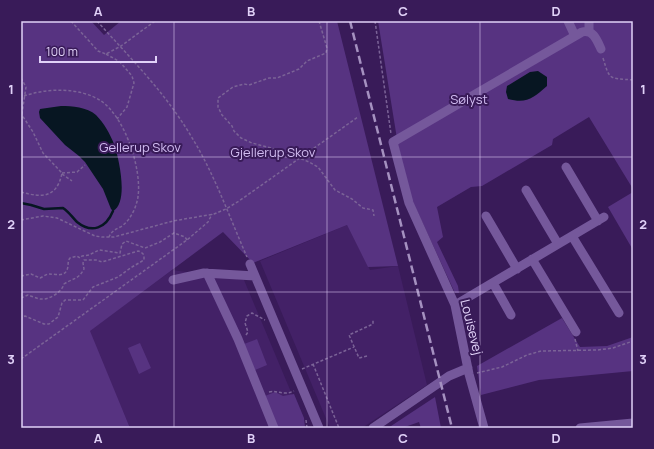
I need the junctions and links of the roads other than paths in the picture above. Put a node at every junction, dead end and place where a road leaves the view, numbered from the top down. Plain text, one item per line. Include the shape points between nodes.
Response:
1 (568, 21) edge
2 (589, 21) edge
3 (589, 32) junction
4 (575, 36) junction
5 (601, 49) road end
6 (566, 167) dead end
7 (526, 190) dead end
8 (486, 216) dead end
9 (572, 236) junction
10 (558, 244) junction
11 (532, 259) junction
12 (250, 264) road end
13 (517, 269) junction
14 (207, 273) junction
15 (255, 276) junction
16 (173, 280) dead end
17 (493, 283) junction
18 (455, 305) junction
19 (619, 313) dead end
20 (512, 315) dead end
21 (576, 332) road end
22 (469, 371) junction
23 (633, 423) edge
24 (274, 428) edge
25 (319, 428) edge
26 (373, 428) edge
27 (484, 428) edge
28 (580, 428) edge

1 - 4 street
2 - 3 street
3 - 4 street
3 - 5 street
4 - 18 street, Louisevej via 392,142 409,203
6 - 9 street via 601,219
7 - 10 street
8 - 13 street
9 - 10 street
9 - 19 street
10 - 11 street
11 - 13 street
11 - 21 street
12 - 15 street
13 - 17 street
14 - 15 street
14 - 16 street
14 - 24 street via 262,395
15 - 25 street
17 - 18 street
17 - 20 street
18 - 22 street, Louisevej
22 - 26 street, Louisevej via 449,376
22 - 27 street
23 - 28 street

